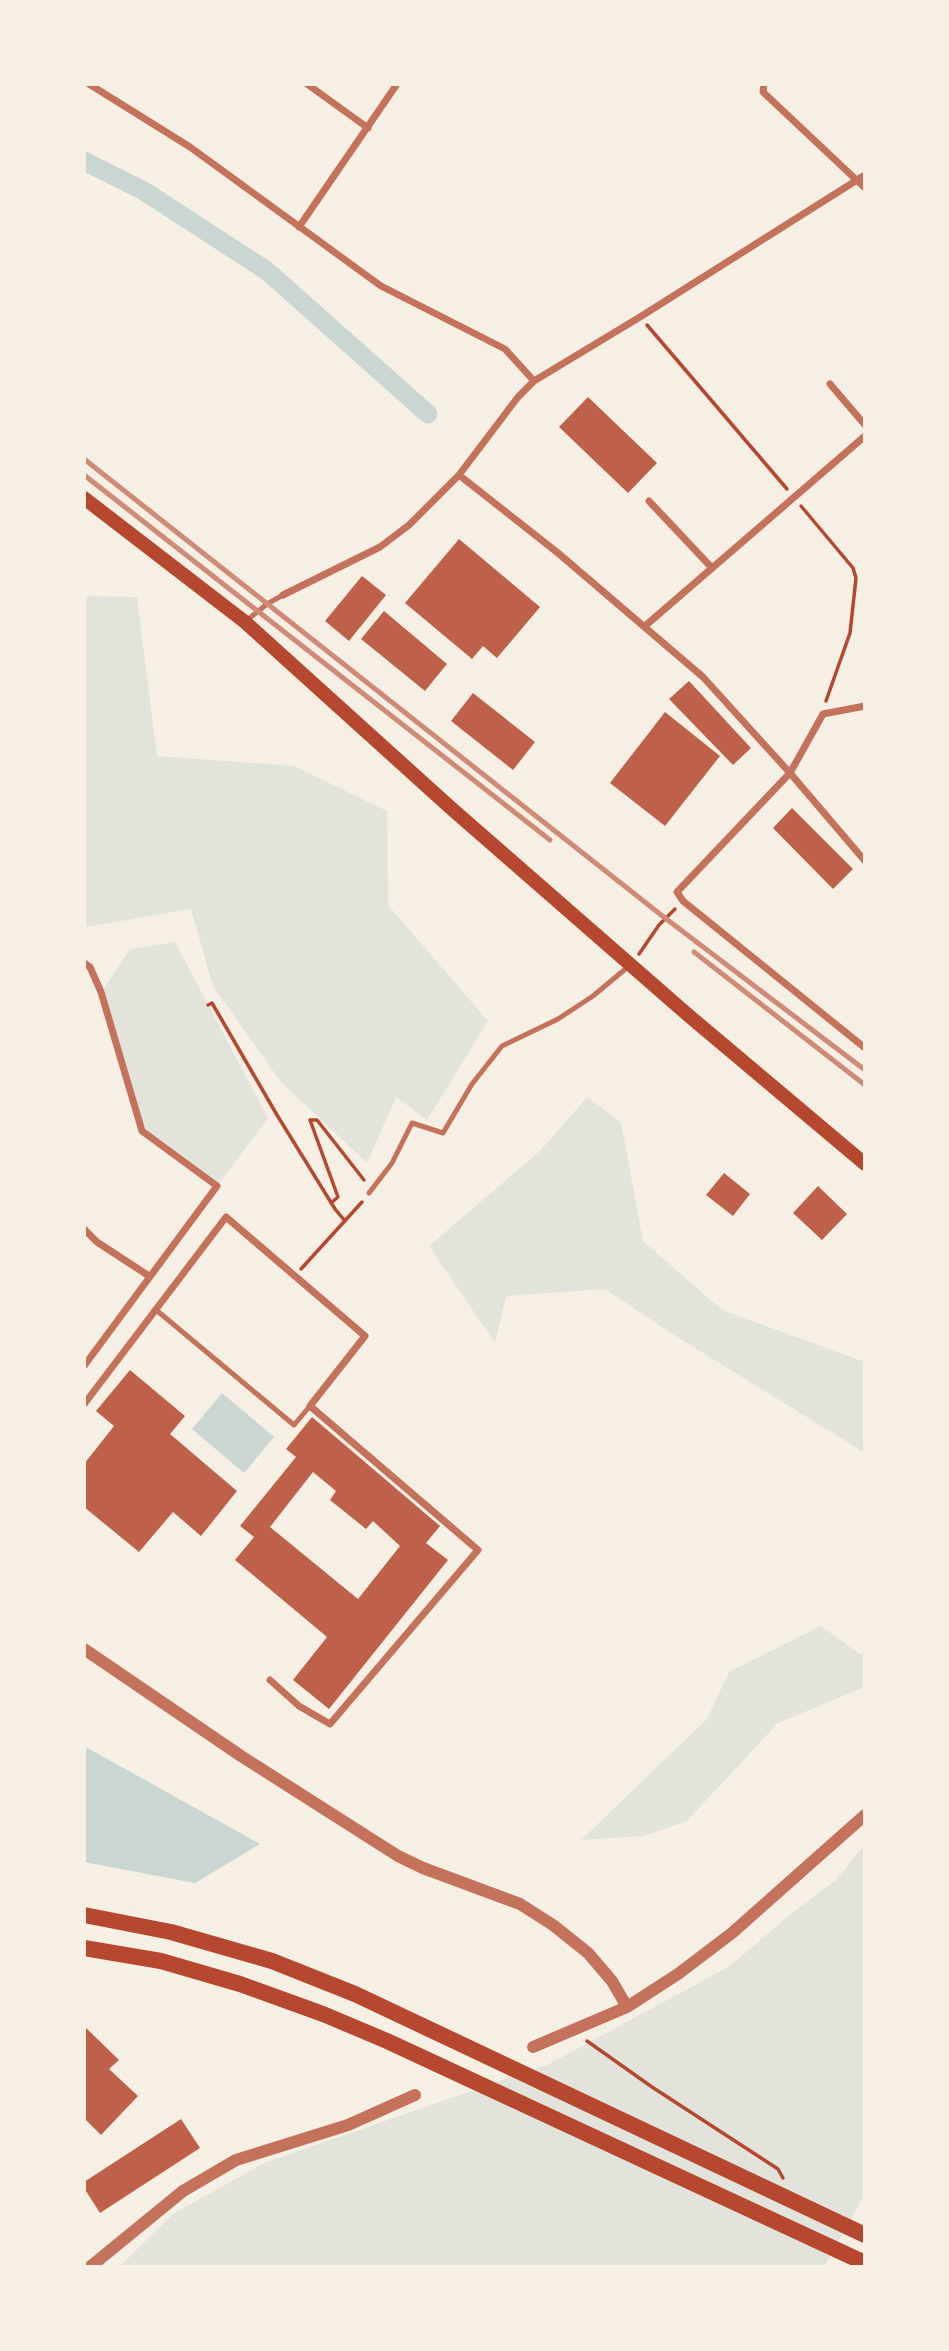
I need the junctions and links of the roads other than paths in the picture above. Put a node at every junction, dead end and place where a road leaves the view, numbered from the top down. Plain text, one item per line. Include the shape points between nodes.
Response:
1 (89, 84) edge
2 (307, 84) edge
3 (397, 84) edge
4 (764, 84) edge
5 (368, 128) junction
6 (862, 178) edge
7 (865, 188) edge
8 (299, 227) junction
9 (534, 381) junction
10 (830, 384) dead end
11 (865, 425) edge
12 (865, 436) edge
13 (459, 475) junction
14 (84, 498) edge
15 (649, 501) dead end
16 (712, 568) junction
17 (283, 595) joint
18 (245, 622) junction
19 (645, 626) junction
20 (865, 706) edge
21 (790, 774) junction
22 (865, 861) edge
23 (84, 964) edge
24 (631, 965) junction
25 (865, 1048) edge
26 (865, 1164) edge
27 (371, 1192) road end
28 (84, 1228) edge
29 (149, 1276) junction
30 (155, 1309) junction
31 (84, 1366) edge
32 (85, 1403) edge
33 (310, 1406) junction
34 (84, 1649) edge
35 (270, 1680) dead end
36 (865, 1815) edge
37 (84, 1916) edge
38 (84, 1948) edge
39 (627, 2007) junction
40 (533, 2048) dead end
41 (415, 2095) dead end
42 (865, 2233) edge
43 (865, 2265) edge
44 (90, 2267) edge

1 - 8 street via 190,146
2 - 5 street
3 - 5 street
4 - 6 street via 763,92
5 - 8 street
6 - 7 street
6 - 9 street
8 - 9 street via 381,286 505,349
9 - 13 street
10 - 11 street
12 - 16 street
13 - 17 street via 410,525 380,547
13 - 19 street
14 - 18 main road
15 - 16 street
16 - 19 street
17 - 18 lane
18 - 24 main road
19 - 21 street via 703,677
20 - 21 street via 823,714
21 - 22 street
21 - 25 street via 677,892
23 - 29 street via 90,967 101,992 142,1131 217,1186
24 - 26 main road
24 - 27 lane via 558,1018 502,1046 472,1084 443,1133 412,1123 393,1163
28 - 29 street via 97,1242
29 - 31 street
30 - 32 street
30 - 33 lane via 294,1425
30 - 33 street via 226,1217 298,1273 365,1336
33 - 35 street via 478,1550 330,1724 299,1706
34 - 39 street via 398,1856 520,1904 553,1925 588,1953
36 - 39 street via 732,1933
37 - 42 highway via 209,1942 355,1994
38 - 43 highway via 161,1961 323,2014
39 - 40 street
41 - 44 street via 348,2125 236,2160 183,2191

